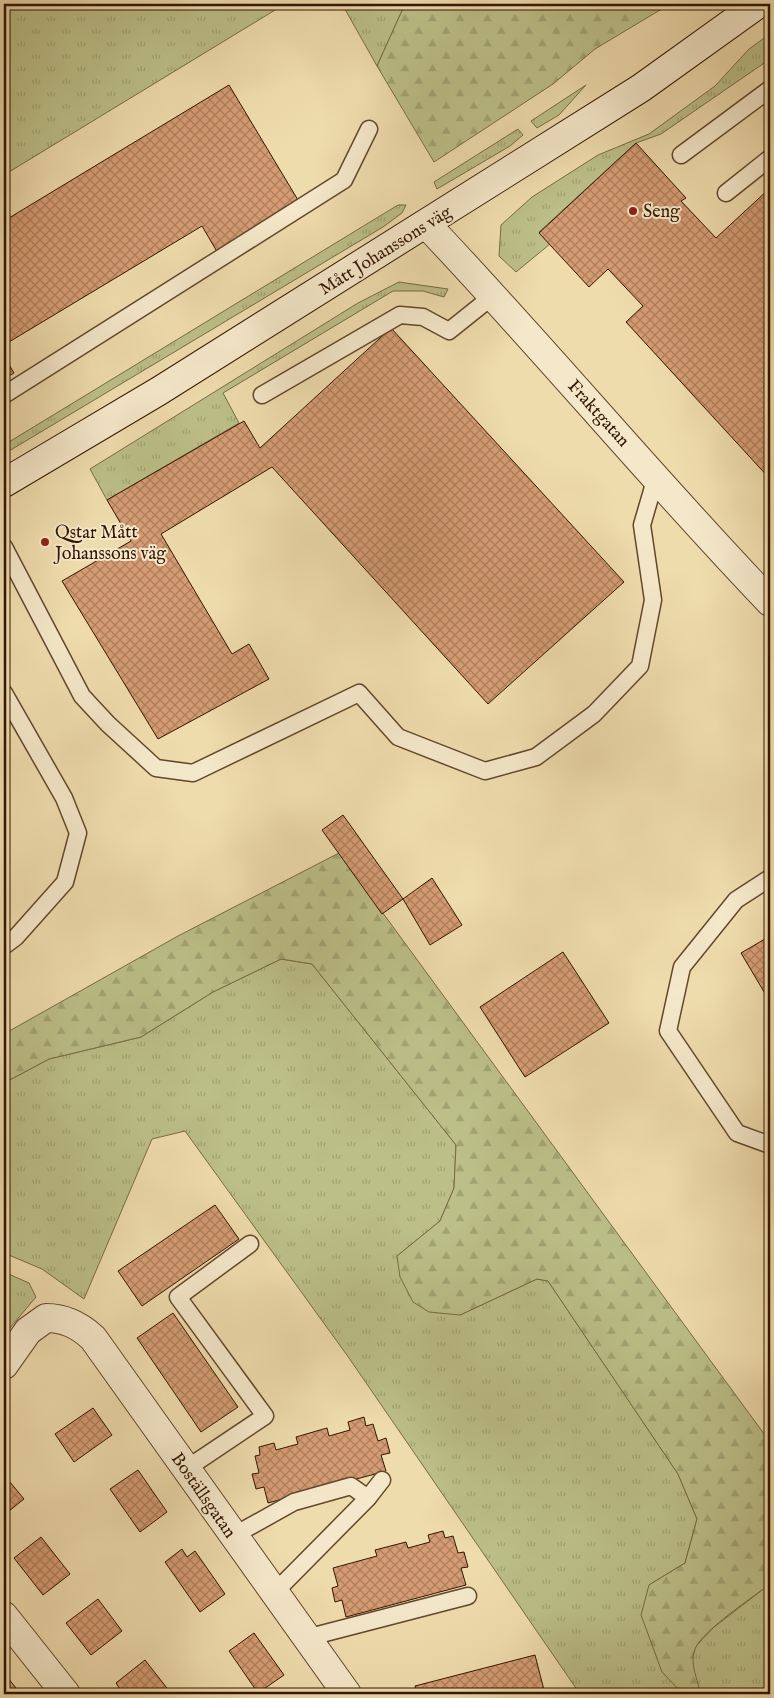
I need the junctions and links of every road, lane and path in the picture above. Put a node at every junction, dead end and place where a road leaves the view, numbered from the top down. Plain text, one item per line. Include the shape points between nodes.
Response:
1 (758, 4) edge
2 (770, 89) edge
3 (368, 129) dead end
4 (681, 155) dead end
5 (770, 158) edge
6 (726, 193) dead end
7 (426, 224) junction
8 (494, 295) junction
9 (4, 395) edge
10 (262, 395) dead end
11 (656, 477) junction
12 (4, 483) edge
13 (4, 547) edge
14 (770, 602) edge
15 (4, 693) edge
16 (770, 878) edge
17 (4, 946) edge
18 (770, 1145) edge
19 (250, 1244) dead end
20 (4, 1365) edge
21 (186, 1469) junction
22 (382, 1480) dead end
23 (368, 1498) junction
24 (233, 1536) junction
25 (274, 1593) junction
26 (468, 1596) dead end
27 (4, 1616) edge
28 (306, 1638) junction
29 (66, 1694) edge
30 (347, 1694) edge

1 - 7 street, Mått Johanssons väg via 641,88
2 - 4 lane
3 - 9 lane via 344,180
5 - 6 lane
7 - 8 street, Fraktgatan
7 - 12 street, Mått Johanssons väg via 159,391
8 - 10 lane via 449,331 423,317 400,315
8 - 11 street, Fraktgatan
11 - 13 lane via 642,525 653,600 640,666 594,714 536,757 485,771 398,737 359,693 193,773 156,768 82,696
11 - 14 street, Fraktgatan
15 - 17 lane via 64,798 78,833 65,882
16 - 18 lane via 736,900 682,967 668,1031 737,1133
19 - 21 lane via 178,1297 265,1416
20 - 21 street, Boställsgatan via 28,1330 46,1318 70,1322 84,1329
21 - 24 street, Boställsgatan
22 - 23 lane
23 - 24 lane via 351,1486 294,1502
23 - 25 lane
24 - 25 street, Boställsgatan
25 - 28 street, Boställsgatan
26 - 28 lane
27 - 29 street
28 - 30 street, Boställsgatan

